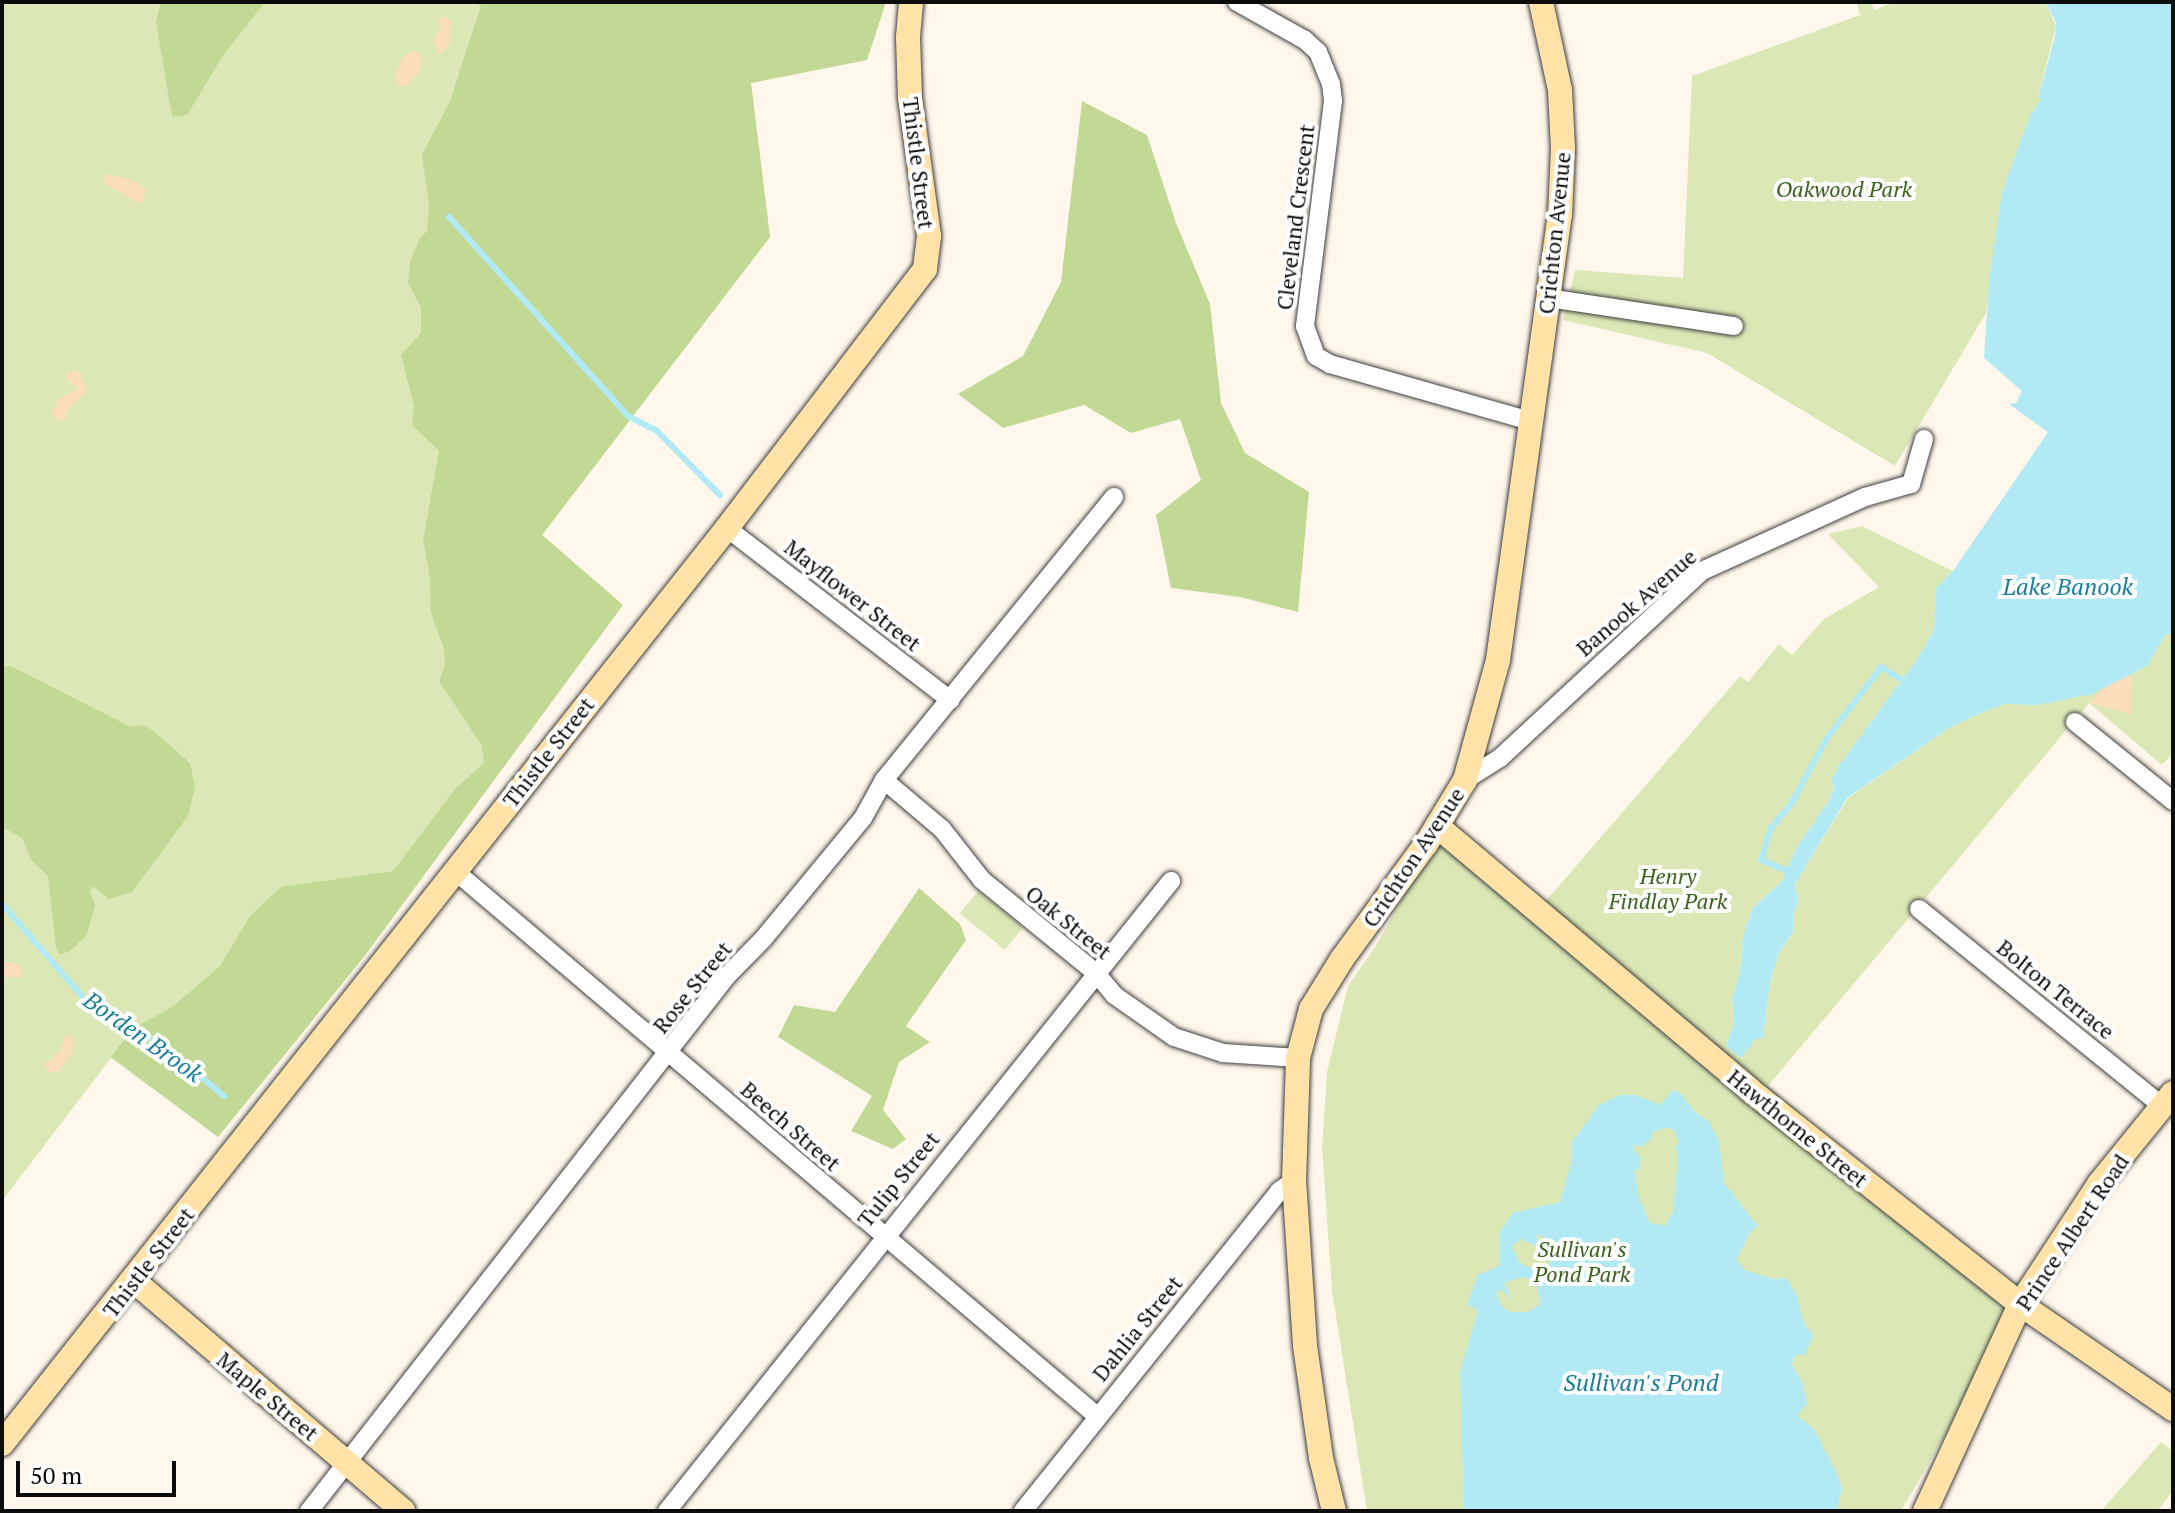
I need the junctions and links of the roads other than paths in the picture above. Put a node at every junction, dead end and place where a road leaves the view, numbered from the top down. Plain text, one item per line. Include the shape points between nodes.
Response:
1 (911, 2) edge
2 (1237, 2) edge
3 (1541, 2) edge
4 (1548, 298) junction
5 (1734, 326) dead end
6 (1530, 421) junction
7 (1924, 439) dead end
8 (1114, 497) dead end
9 (727, 528) junction
10 (950, 700) junction
11 (2075, 722) dead end
12 (884, 780) junction
13 (1465, 780) junction
14 (2173, 801) edge
15 (1437, 826) junction
16 (455, 871) junction
17 (1171, 881) dead end
18 (1919, 909) dead end
19 (1095, 972) junction
20 (670, 1053) junction
21 (1298, 1058) junction
22 (2167, 1100) edge
23 (1294, 1181) junction
24 (883, 1237) junction
25 (134, 1281) junction
26 (2020, 1304) junction
27 (2173, 1409) edge
28 (1097, 1416) junction
29 (2, 1444) edge
30 (347, 1463) junction
31 (309, 1511) edge
32 (403, 1511) edge
33 (667, 1511) edge
34 (1023, 1511) edge
35 (1334, 1511) edge
36 (1925, 1511) edge

1 - 9 street, Thistle Street via 910,98 929,236 925,269
2 - 6 street, Cleveland Crescent via 1305,40 1318,52 1331,84 1305,326 1316,356
3 - 4 street, Crichton Avenue via 1560,90 1563,148
4 - 5 street
4 - 6 street, Crichton Avenue
6 - 13 street, Crichton Avenue via 1498,660
7 - 13 street, Banook Avenue via 1911,484 1865,497 1702,571 1500,758
8 - 10 street, Rose Street
9 - 10 street, Mayflower Street
9 - 16 street, Thistle Street
10 - 12 street, Rose Street
11 - 14 street
12 - 19 street, Oak Street via 942,829 982,880
12 - 20 street, Rose Street via 863,818 726,977
13 - 15 street, Crichton Avenue
15 - 21 street, Crichton Avenue via 1311,1009
15 - 26 street, Hawthorne Street via 1659,1016
16 - 20 street, Beech Street
16 - 25 street, Thistle Street
17 - 19 street, Tulip Street
18 - 22 street, Bolton Terrace
19 - 21 street, Oak Street via 1114,995 1174,1037 1223,1053
19 - 24 street, Tulip Street
20 - 24 street, Beech Street
20 - 30 street, Rose Street
21 - 23 street, Crichton Avenue
22 - 26 street, Prince Albert Road via 2099,1184
23 - 28 street, Dahlia Street via 1279,1191
23 - 35 street, Crichton Avenue via 1305,1345
24 - 28 street, Beech Street
24 - 33 street, Tulip Street
25 - 29 street, Thistle Street
25 - 30 street, Maple Street
26 - 27 street, Hawthorne Street
26 - 36 street, Prince Albert Road
28 - 34 street, Dahlia Street
30 - 31 street, Rose Street
30 - 32 street, Maple Street

